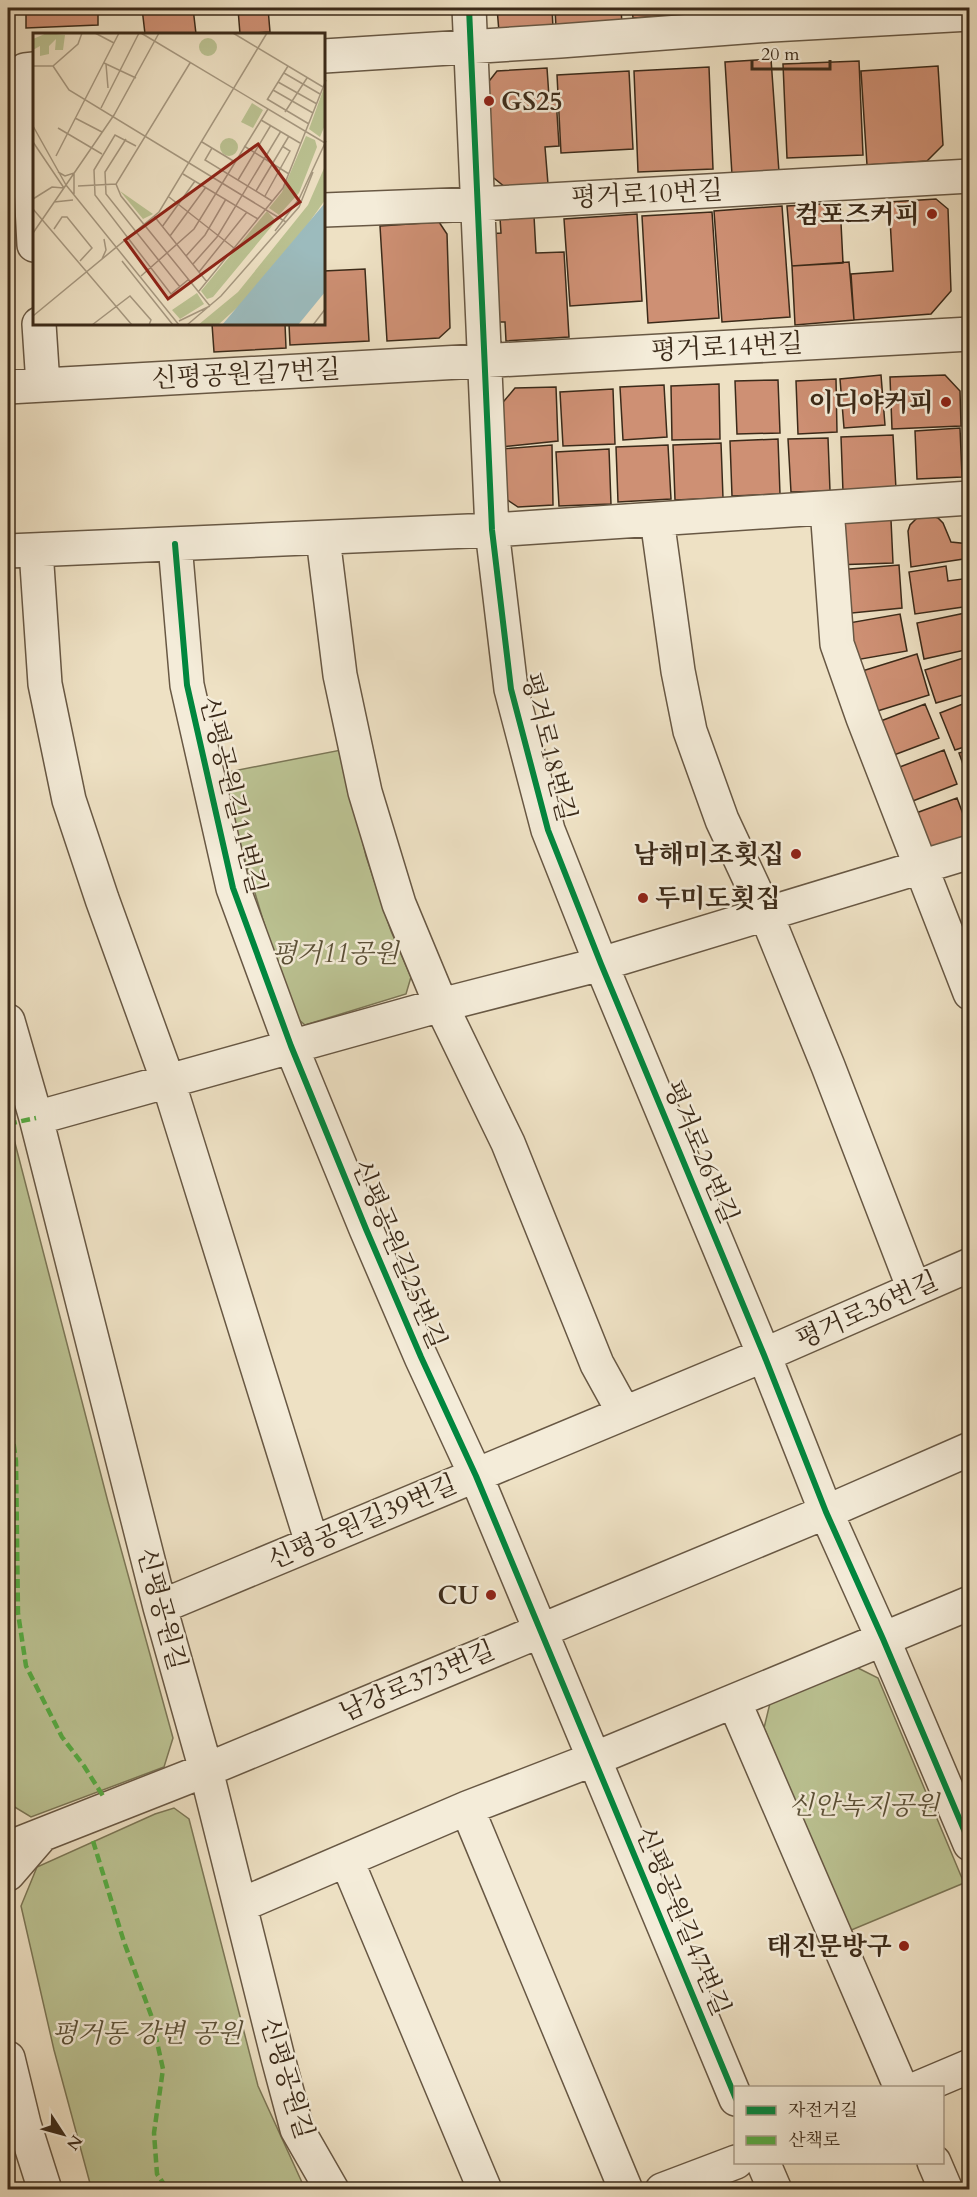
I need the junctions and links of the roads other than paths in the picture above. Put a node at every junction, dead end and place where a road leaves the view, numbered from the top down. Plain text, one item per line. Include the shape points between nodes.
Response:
1 (469, 8) edge
2 (969, 14) edge
3 (471, 46) junction
4 (326, 56) edge
5 (30, 69) edge
6 (969, 176) edge
7 (33, 189) edge
8 (478, 204) junction
9 (326, 210) edge
10 (39, 326) edge
11 (969, 334) edge
12 (485, 361) junction
13 (43, 385) junction
14 (8, 387) edge
15 (969, 498) edge
16 (827, 508) junction
17 (657, 519) junction
18 (492, 530) junction
19 (323, 538) junction
20 (175, 544) junction
21 (22, 551) edge
22 (969, 852) edge
23 (920, 867) junction
24 (766, 914) junction
25 (601, 964) junction
26 (969, 993) edge
27 (441, 1005) junction
28 (8, 1022) edge
29 (291, 1046) junction
30 (168, 1081) junction
31 (36, 1118) junction
32 (969, 1265) edge
33 (914, 1289) junction
34 (764, 1355) junction
35 (624, 1413) junction
36 (969, 1449) edge
37 (476, 1476) junction
38 (826, 1512) junction
39 (312, 1543) junction
40 (969, 1603) edge
41 (160, 1607) junction
42 (539, 1630) junction
43 (883, 1639) junction
44 (734, 1701) junction
45 (594, 1759) junction
46 (206, 1770) junction
47 (467, 1809) junction
48 (963, 1809) edge
49 (8, 1831) edge
50 (44, 1834) junction
51 (969, 1844) edge
52 (8, 1848) edge
53 (347, 1861) junction
54 (8, 1874) edge
55 (241, 1905) junction
56 (8, 2058) edge
57 (969, 2066) edge
58 (900, 2086) edge
59 (923, 2086) edge
60 (734, 2097) edge
61 (734, 2162) edge
62 (763, 2164) edge
63 (934, 2164) edge
64 (45, 2190) edge
65 (332, 2190) edge
66 (485, 2190) edge
67 (626, 2190) edge
68 (662, 2190) edge
69 (775, 2190) edge
70 (946, 2190) edge

1 - 3 street, 평거로18번길
2 - 3 street
3 - 4 street
3 - 8 street, 평거로18번길
5 - 7 street
6 - 8 street, 평거로10번길
8 - 9 street, 평거로10번길
8 - 12 street, 평거로18번길
10 - 13 street
11 - 12 street, 평거로14번길
12 - 13 street, 신평공원길7번길
12 - 18 street, 평거로18번길
13 - 14 street, 신평공원길7번길
15 - 16 street
16 - 17 street
16 - 23 street via 837,644
17 - 18 street
17 - 24 street via 690,731 723,820
18 - 19 street
18 - 25 street, 평거로18번길 via 511,689 548,830
19 - 20 street
19 - 27 street via 340,675 365,792 399,904
20 - 21 street
20 - 29 street, 신평공원길11번길 via 187,685 214,809 233,888
21 - 30 street via 69,800
22 - 23 street
23 - 24 street
23 - 26 street
24 - 25 street
24 - 33 street
25 - 27 street
25 - 34 street, 평거로26번길
27 - 29 street
27 - 35 street via 508,1143 597,1364
28 - 31 street, 신평공원길
29 - 30 street
29 - 37 street, 신평공원길25번길 via 421,1356
30 - 31 street
30 - 39 street
31 - 41 street, 신평공원길
32 - 33 street, 평거로36번길
33 - 34 street, 평거로36번길
34 - 35 street, 신평공원길39번길
34 - 38 street, 평거로26번길
35 - 37 street, 신평공원길39번길
36 - 38 street, 남강로373번길
37 - 39 street, 신평공원길39번길
37 - 42 street, 신평공원길25번길
38 - 42 street, 남강로373번길
38 - 43 street, 평거로26번길
39 - 41 street, 신평공원길39번길
40 - 43 street
41 - 46 street, 신평공원길
42 - 45 street, 신평공원길47번길
42 - 46 street, 남강로373번길
43 - 44 street
43 - 48 street
44 - 45 street
44 - 58 street
45 - 47 street
45 - 60 street, 신평공원길47번길
46 - 50 street, 남강로373번길
46 - 55 street, 신평공원길
47 - 53 street
47 - 67 street
48 - 51 street
49 - 50 street
50 - 52 street, 남강로373번길
50 - 54 street
53 - 55 street
53 - 66 street
55 - 65 street, 신평공원길 via 297,2129
56 - 64 street
57 - 59 street
61 - 68 street
62 - 69 street
63 - 70 street

